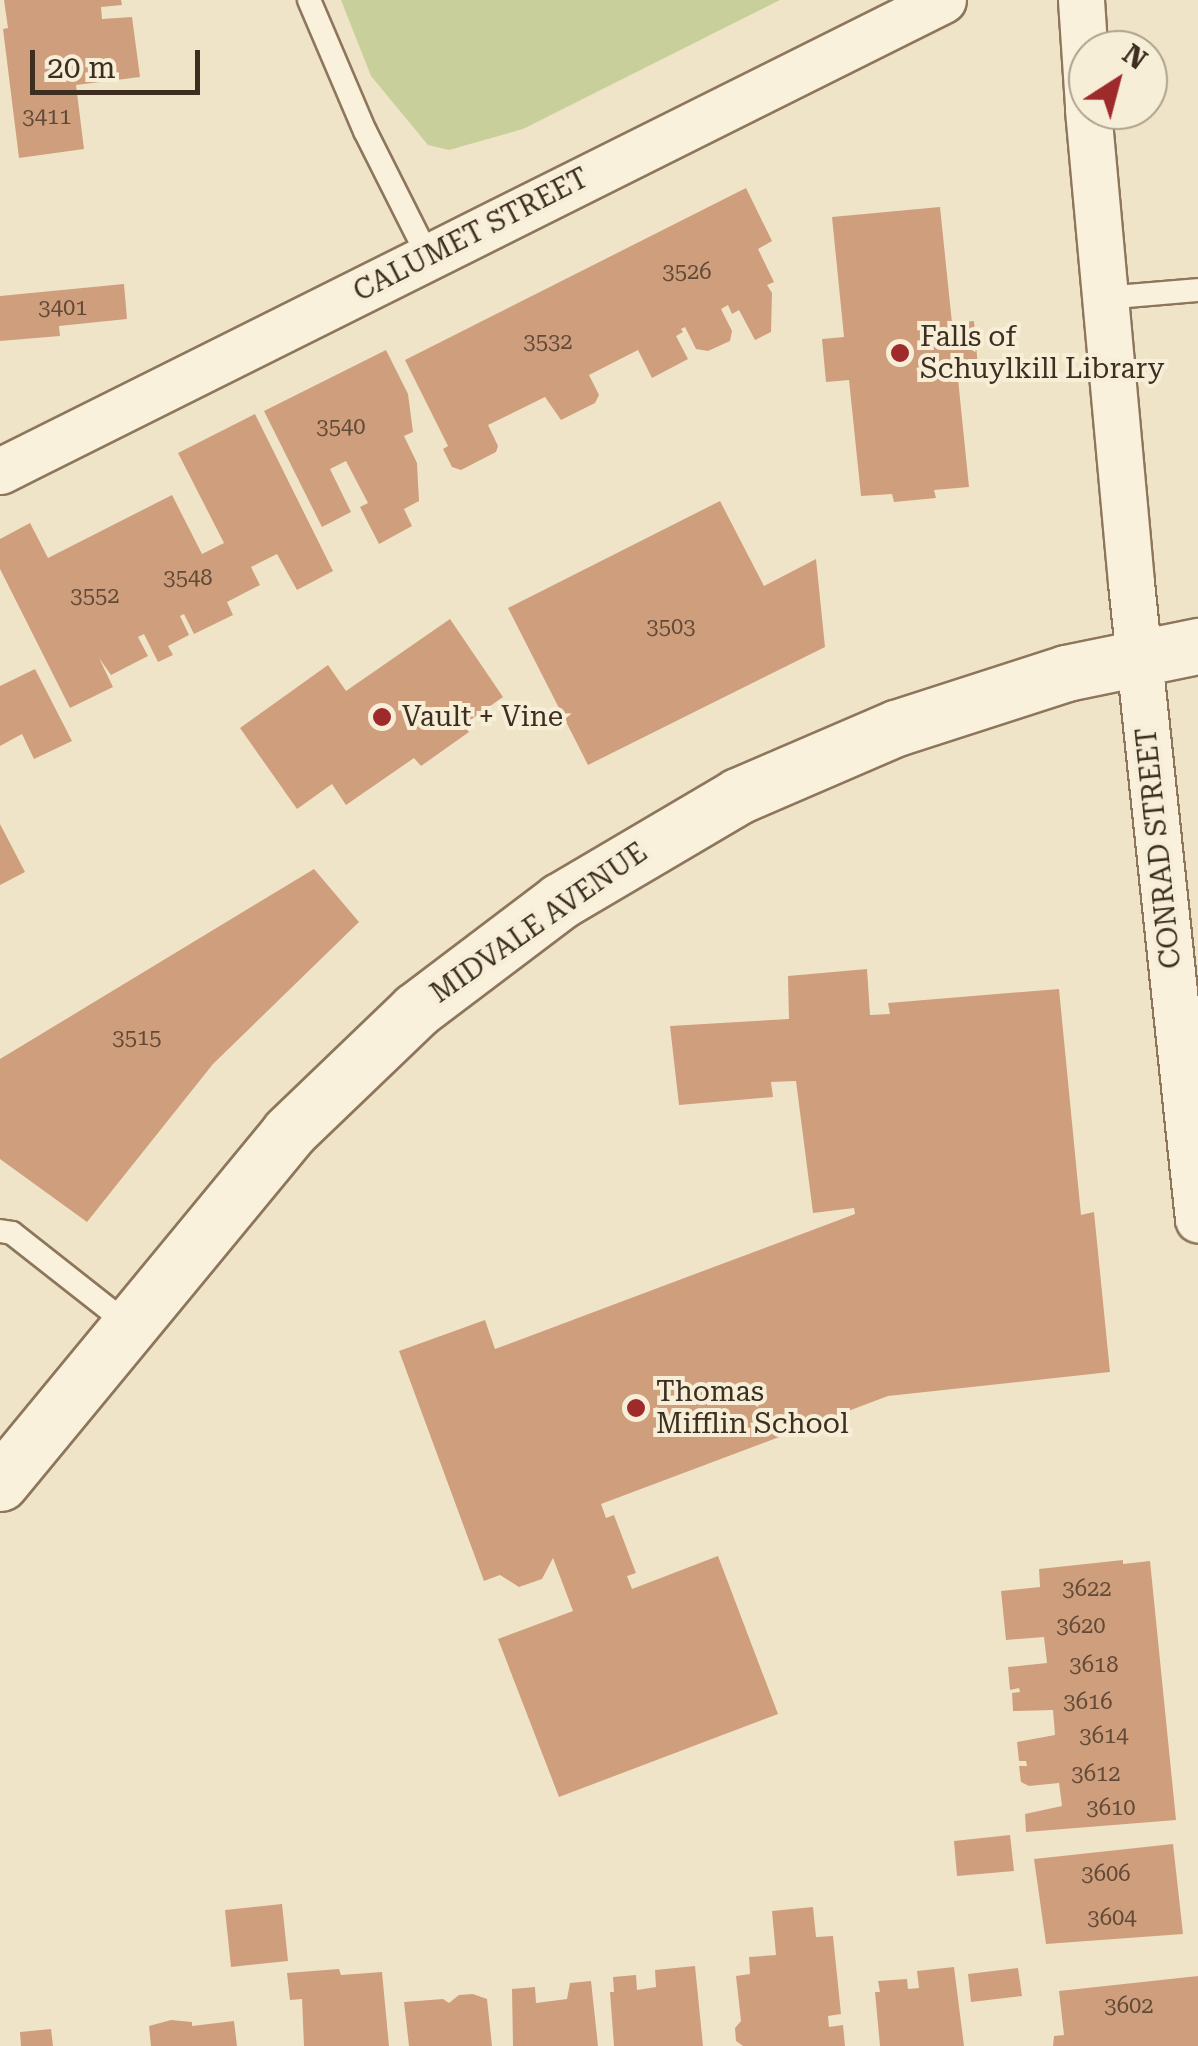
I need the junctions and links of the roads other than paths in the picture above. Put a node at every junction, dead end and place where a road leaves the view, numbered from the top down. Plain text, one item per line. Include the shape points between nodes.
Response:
1 (309, 0) edge
2 (943, 0) edge
3 (1081, 0) edge
4 (1083, 30) edge
5 (1090, 130) edge
6 (428, 256) junction
7 (1198, 290) edge
8 (1103, 298) junction
9 (0, 471) edge
10 (1198, 646) edge
11 (1138, 655) junction
12 (1198, 1219) edge
13 (0, 1231) edge
14 (132, 1327) junction
15 (0, 1483) edge

1 - 6 lane
2 - 6 street, CALUMET STREET
3 - 4 street, CONRAD STREET
5 - 8 street, CONRAD STREET
6 - 9 street, CALUMET STREET
7 - 8 lane
8 - 11 street, CONRAD STREET
10 - 11 street, MIDVALE AVENUE
11 - 12 street, CONRAD STREET
11 - 14 street, MIDVALE AVENUE via 1021,686 826,757 669,833 560,901 352,1067 228,1203
13 - 14 lane via 12,1233
14 - 15 street, MIDVALE AVENUE

